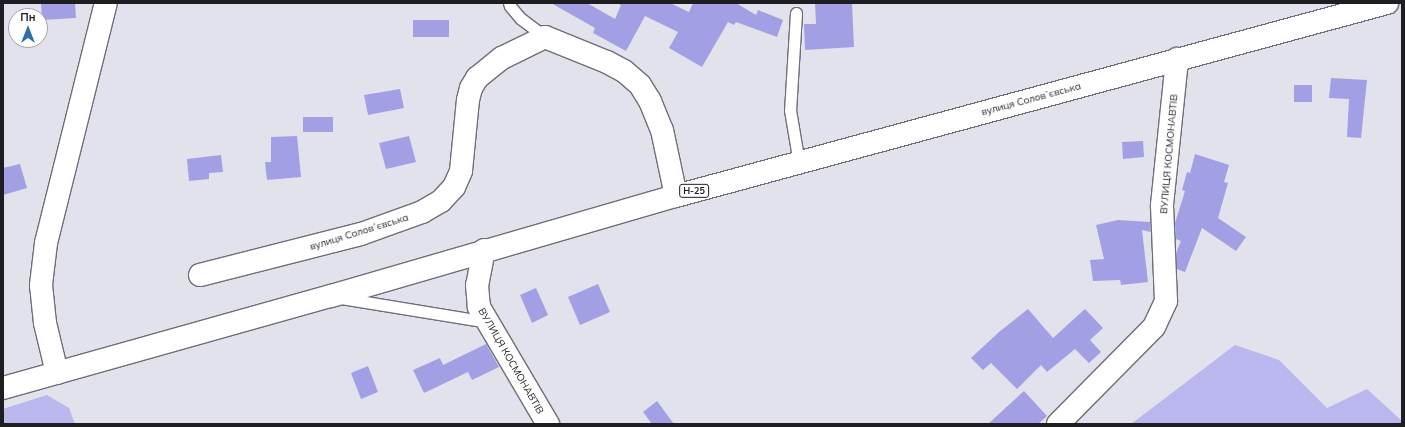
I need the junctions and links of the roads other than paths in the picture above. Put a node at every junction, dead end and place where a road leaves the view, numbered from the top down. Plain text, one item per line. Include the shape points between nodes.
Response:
1 (106, 3) edge
2 (509, 3) edge
3 (1386, 3) edge
4 (796, 13) dead end
5 (545, 37) junction
6 (1177, 59) junction
7 (799, 163) junction
8 (676, 196) junction
9 (484, 250) junction
10 (200, 275) dead end
11 (330, 296) junction
12 (486, 322) junction
13 (57, 373) junction
14 (3, 388) edge
15 (548, 424) edge
16 (1058, 424) edge

1 - 13 street via 46,243 41,284 45,323
2 - 5 lane via 520,18
3 - 6 street, вулиця Соловʼєвська / Н-25
4 - 7 lane via 790,110
5 - 8 street via 607,62 624,71 640,85 662,130
5 - 10 street, вулиця Соловʼєвська via 502,58 477,78 468,100 462,170 454,187 441,200 422,212 361,234
6 - 7 street, вулиця Соловʼєвська / Н-25
6 - 16 street, ВУЛИЦЯ КОСМОНАВТІВ via 1162,205 1166,301 1154,326
7 - 8 street, вулиця Соловʼєвська / Н-25
8 - 9 street, вулиця Соловʼєвська / Н-25
9 - 11 street, вулиця Соловʼєвська / Н-25
9 - 12 street, ВУЛИЦЯ КОСМОНАВТІВ via 478,276 477,297
11 - 12 lane
11 - 13 street, вулиця Соловʼєвська / Н-25
12 - 15 street, ВУЛИЦЯ КОСМОНАВТІВ
13 - 14 street, вулиця Соловʼєвська / Н-25

